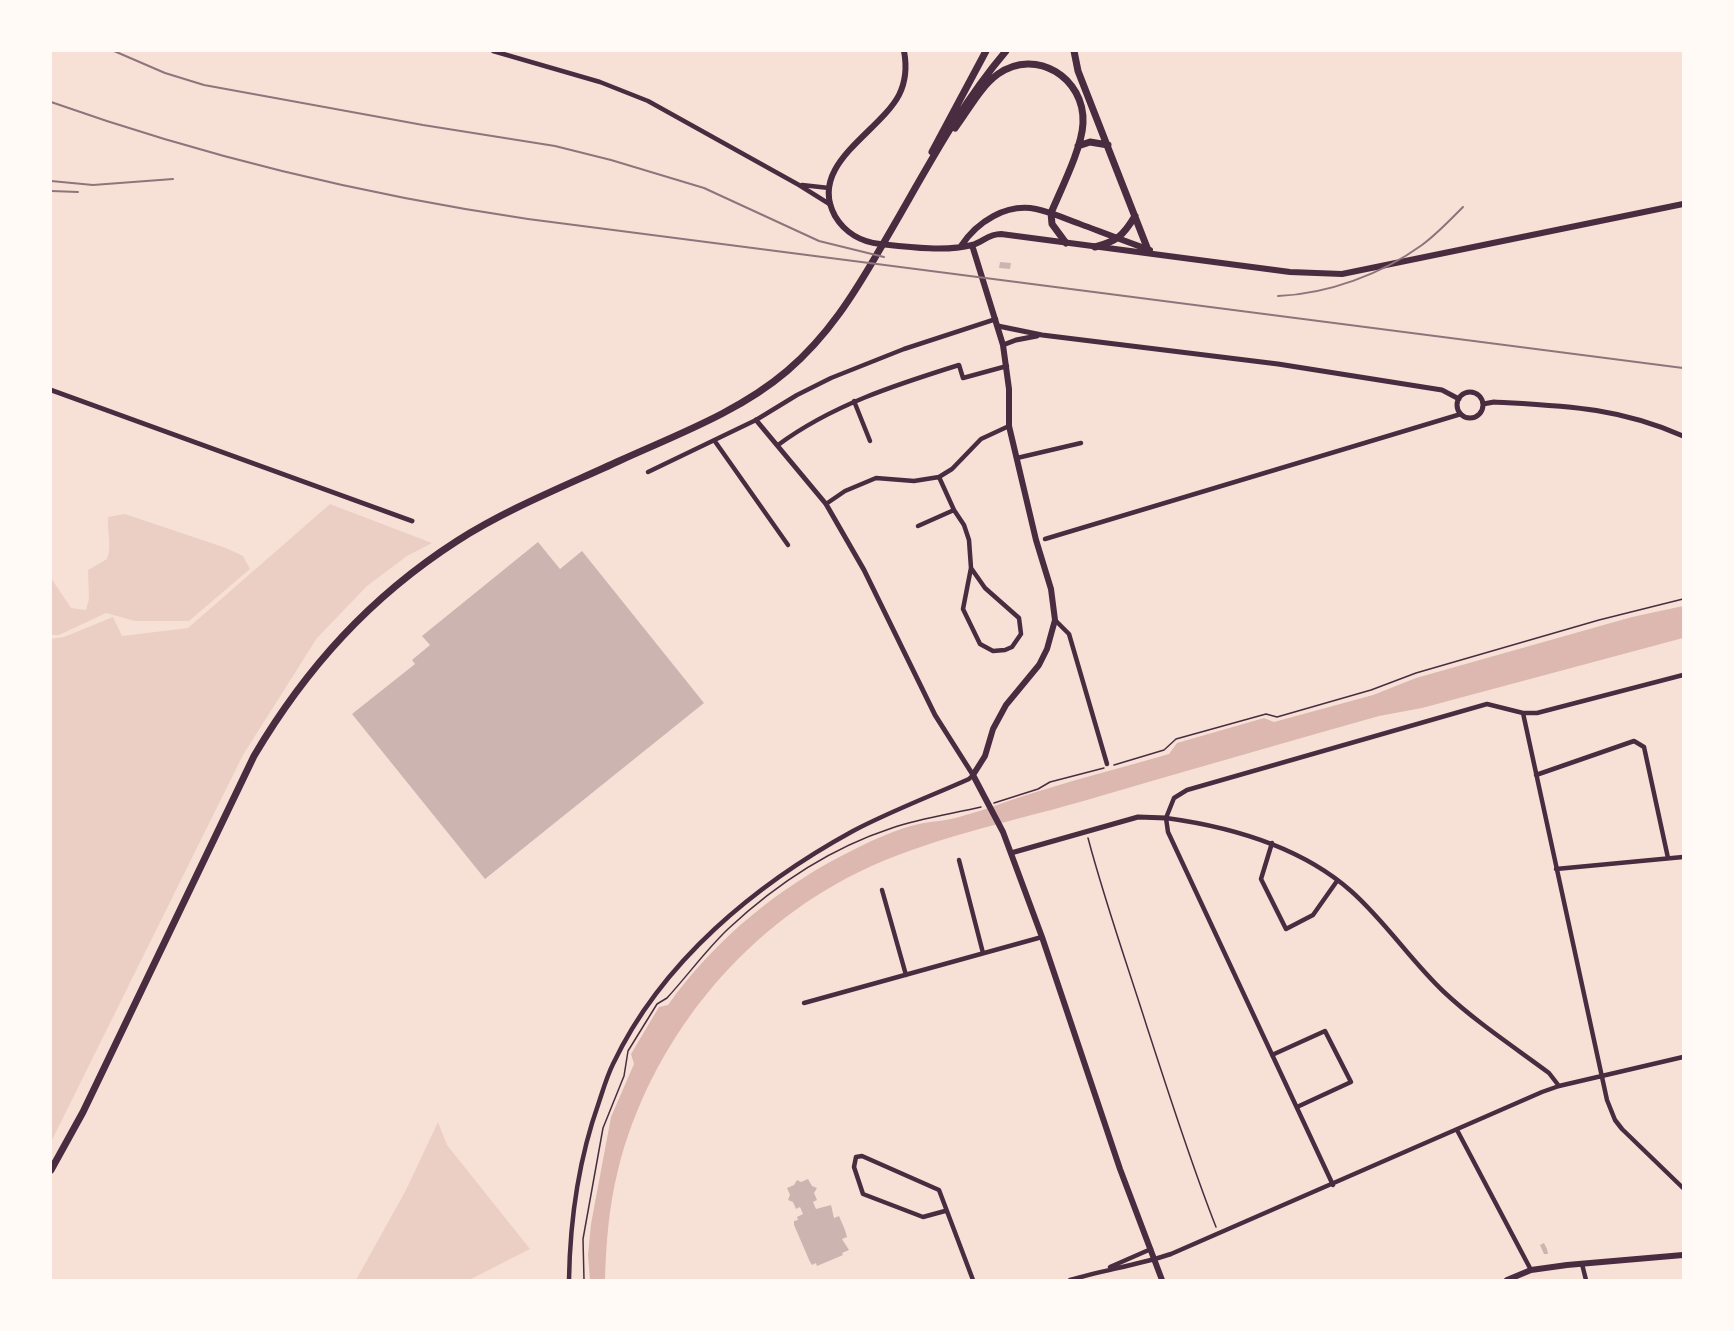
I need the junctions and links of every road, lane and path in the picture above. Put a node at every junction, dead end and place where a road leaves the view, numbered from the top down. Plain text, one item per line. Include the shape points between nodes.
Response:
1 (493, 51) edge
2 (904, 51) edge
3 (986, 51) edge
4 (1006, 51) edge
5 (1074, 51) edge
6 (1108, 145) junction
7 (1078, 146) junction
8 (929, 164) junction
9 (799, 185) junction
10 (829, 188) junction
11 (913, 191) junction
12 (1683, 204) edge
13 (831, 205) junction
14 (1051, 213) junction
15 (1135, 216) junction
16 (1118, 238) junction
17 (1066, 243) junction
18 (972, 245) junction
19 (961, 246) junction
20 (1095, 247) junction
21 (1148, 249) junction
22 (1168, 256) junction
23 (997, 323) junction
24 (1042, 335) junction
25 (1003, 345) junction
26 (1007, 366) junction
27 (51, 390) edge
28 (1459, 399) junction
29 (854, 401) junction
30 (1483, 404) junction
31 (1461, 414) junction
32 (756, 420) junction
33 (1010, 426) junction
34 (1683, 436) edge
35 (714, 440) junction
36 (870, 441) dead end
37 (1081, 443) dead end
38 (778, 445) junction
39 (1017, 458) junction
40 (648, 472) dead end
41 (939, 477) junction
42 (826, 504) junction
43 (954, 510) junction
44 (412, 521) dead end
45 (918, 526) dead end
46 (1046, 539) dead end
47 (788, 545) dead end
48 (971, 568) junction
49 (1683, 599) edge
50 (1055, 620) junction
51 (1683, 675) edge
52 (1523, 713) junction
53 (1107, 764) dead end
54 (973, 775) junction
55 (1536, 775) junction
56 (1050, 782) dead end
57 (926, 818) dead end
58 (1166, 818) junction
59 (1086, 832) junction
60 (1272, 843) junction
61 (1011, 853) junction
62 (1683, 857) edge
63 (1668, 858) junction
64 (958, 860) dead end
65 (1556, 868) junction
66 (1338, 881) junction
67 (882, 890) dead end
68 (1042, 937) junction
69 (983, 953) junction
70 (906, 975) junction
71 (804, 1003) dead end
72 (1272, 1055) junction
73 (1683, 1057) edge
74 (1601, 1076) junction
75 (1559, 1086) junction
76 (1297, 1107) junction
77 (1457, 1130) junction
78 (51, 1170) edge
79 (1333, 1185) junction
80 (1683, 1188) edge
81 (945, 1211) junction
82 (1219, 1233) junction
83 (1151, 1249) junction
84 (1683, 1255) edge
85 (1155, 1259) junction
86 (1582, 1264) junction
87 (1104, 1270) junction
88 (1531, 1270) junction
89 (569, 1280) edge
90 (585, 1280) edge
91 (973, 1280) edge
92 (1070, 1280) edge
93 (1162, 1280) edge
94 (1507, 1280) edge
95 (1586, 1280) edge

1 - 9 street via 640,98
2 - 10 main road via 906,74 900,94 842,160
3 - 11 main road
4 - 8 main road via 963,107
5 - 6 main road via 1078,71
6 - 7 main road via 1096,141
6 - 15 main road
7 - 8 main road via 1083,111 1074,87 1049,67 1020,65 993,78
7 - 14 main road
8 - 11 main road
9 - 10 street
9 - 13 street
10 - 13 main road
11 - 78 main road via 835,322 787,371 755,394 696,426 519,507 457,541 396,586 333,644 289,699 254,756 83,1112
12 - 22 main road via 1342,274 1290,272
13 - 19 main road via 847,231 867,241 920,247
14 - 16 main road
14 - 17 main road via 1052,224
14 - 19 main road via 1025,208 1006,211 983,224
15 - 16 main road
15 - 21 main road
16 - 20 main road
16 - 21 main road
17 - 18 main road via 996,234
17 - 20 main road
18 - 19 main road
18 - 23 main road
20 - 22 main road
21 - 22 main road
23 - 24 street
23 - 25 main road
23 - 32 street via 904,349 831,378
24 - 25 street
24 - 28 street via 1278,364 1442,390
25 - 26 main road
26 - 29 street via 963,378 959,365
26 - 33 main road
27 - 44 street
28 - 30 street via 1465,393 1473,393
28 - 31 street via 1457,407
29 - 36 street
29 - 38 street via 802,427
30 - 31 street via 1476,417
30 - 34 street via 1574,406 1629,416
31 - 46 street
32 - 35 street
32 - 38 street
33 - 39 main road
33 - 41 street via 981,439
35 - 40 street
35 - 47 street
37 - 39 street
38 - 42 street
39 - 50 main road via 1051,589
41 - 42 street via 914,481 876,478 844,491
41 - 43 street
42 - 54 street via 864,570 935,716
43 - 45 street
43 - 48 street via 969,540
48 - 48 street via 985,588 1019,618 1020,637 1012,647 993,651 980,644 963,609
49 - 56 path via 1473,656 1277,717 1266,714 1187,736 1164,750
50 - 53 street via 1069,633
50 - 54 main road via 1039,665 1006,705
51 - 52 street via 1537,713
52 - 55 street
52 - 58 street via 1487,704 1302,756 1180,793
54 - 61 main road
54 - 89 street via 853,831 769,884 736,908 656,995 612,1065 585,1142 575,1189
55 - 63 street via 1634,741 1644,747
55 - 65 street
57 - 90 path via 889,829 830,855 794,877 728,929 667,998 657,1004 628,1051 624,1076 603,1128 583,1239
58 - 59 street via 1138,817
58 - 60 street
58 - 72 street via 1168,832
59 - 61 street
59 - 82 path via 1102,894
60 - 66 street via 1317,865
60 - 66 street via 1261,879 1286,928 1313,915
61 - 68 main road
62 - 63 street
63 - 65 street
64 - 69 street
65 - 74 street
66 - 75 street via 1446,993 1549,1073
67 - 70 street
68 - 69 street
68 - 83 main road
69 - 70 street
70 - 71 street
72 - 76 street
72 - 76 street via 1325,1031 1350,1082
73 - 74 street
74 - 75 street
74 - 80 street via 1616,1120
75 - 77 street
76 - 79 street
77 - 79 street
77 - 88 street
79 - 82 street
81 - 81 street via 939,1190 862,1156 856,1157 863,1194 923,1217
81 - 91 street
82 - 85 street
83 - 85 main road
83 - 87 street
84 - 86 main road
85 - 87 street
85 - 93 main road
86 - 88 main road
86 - 95 street
87 - 92 street
88 - 94 main road

